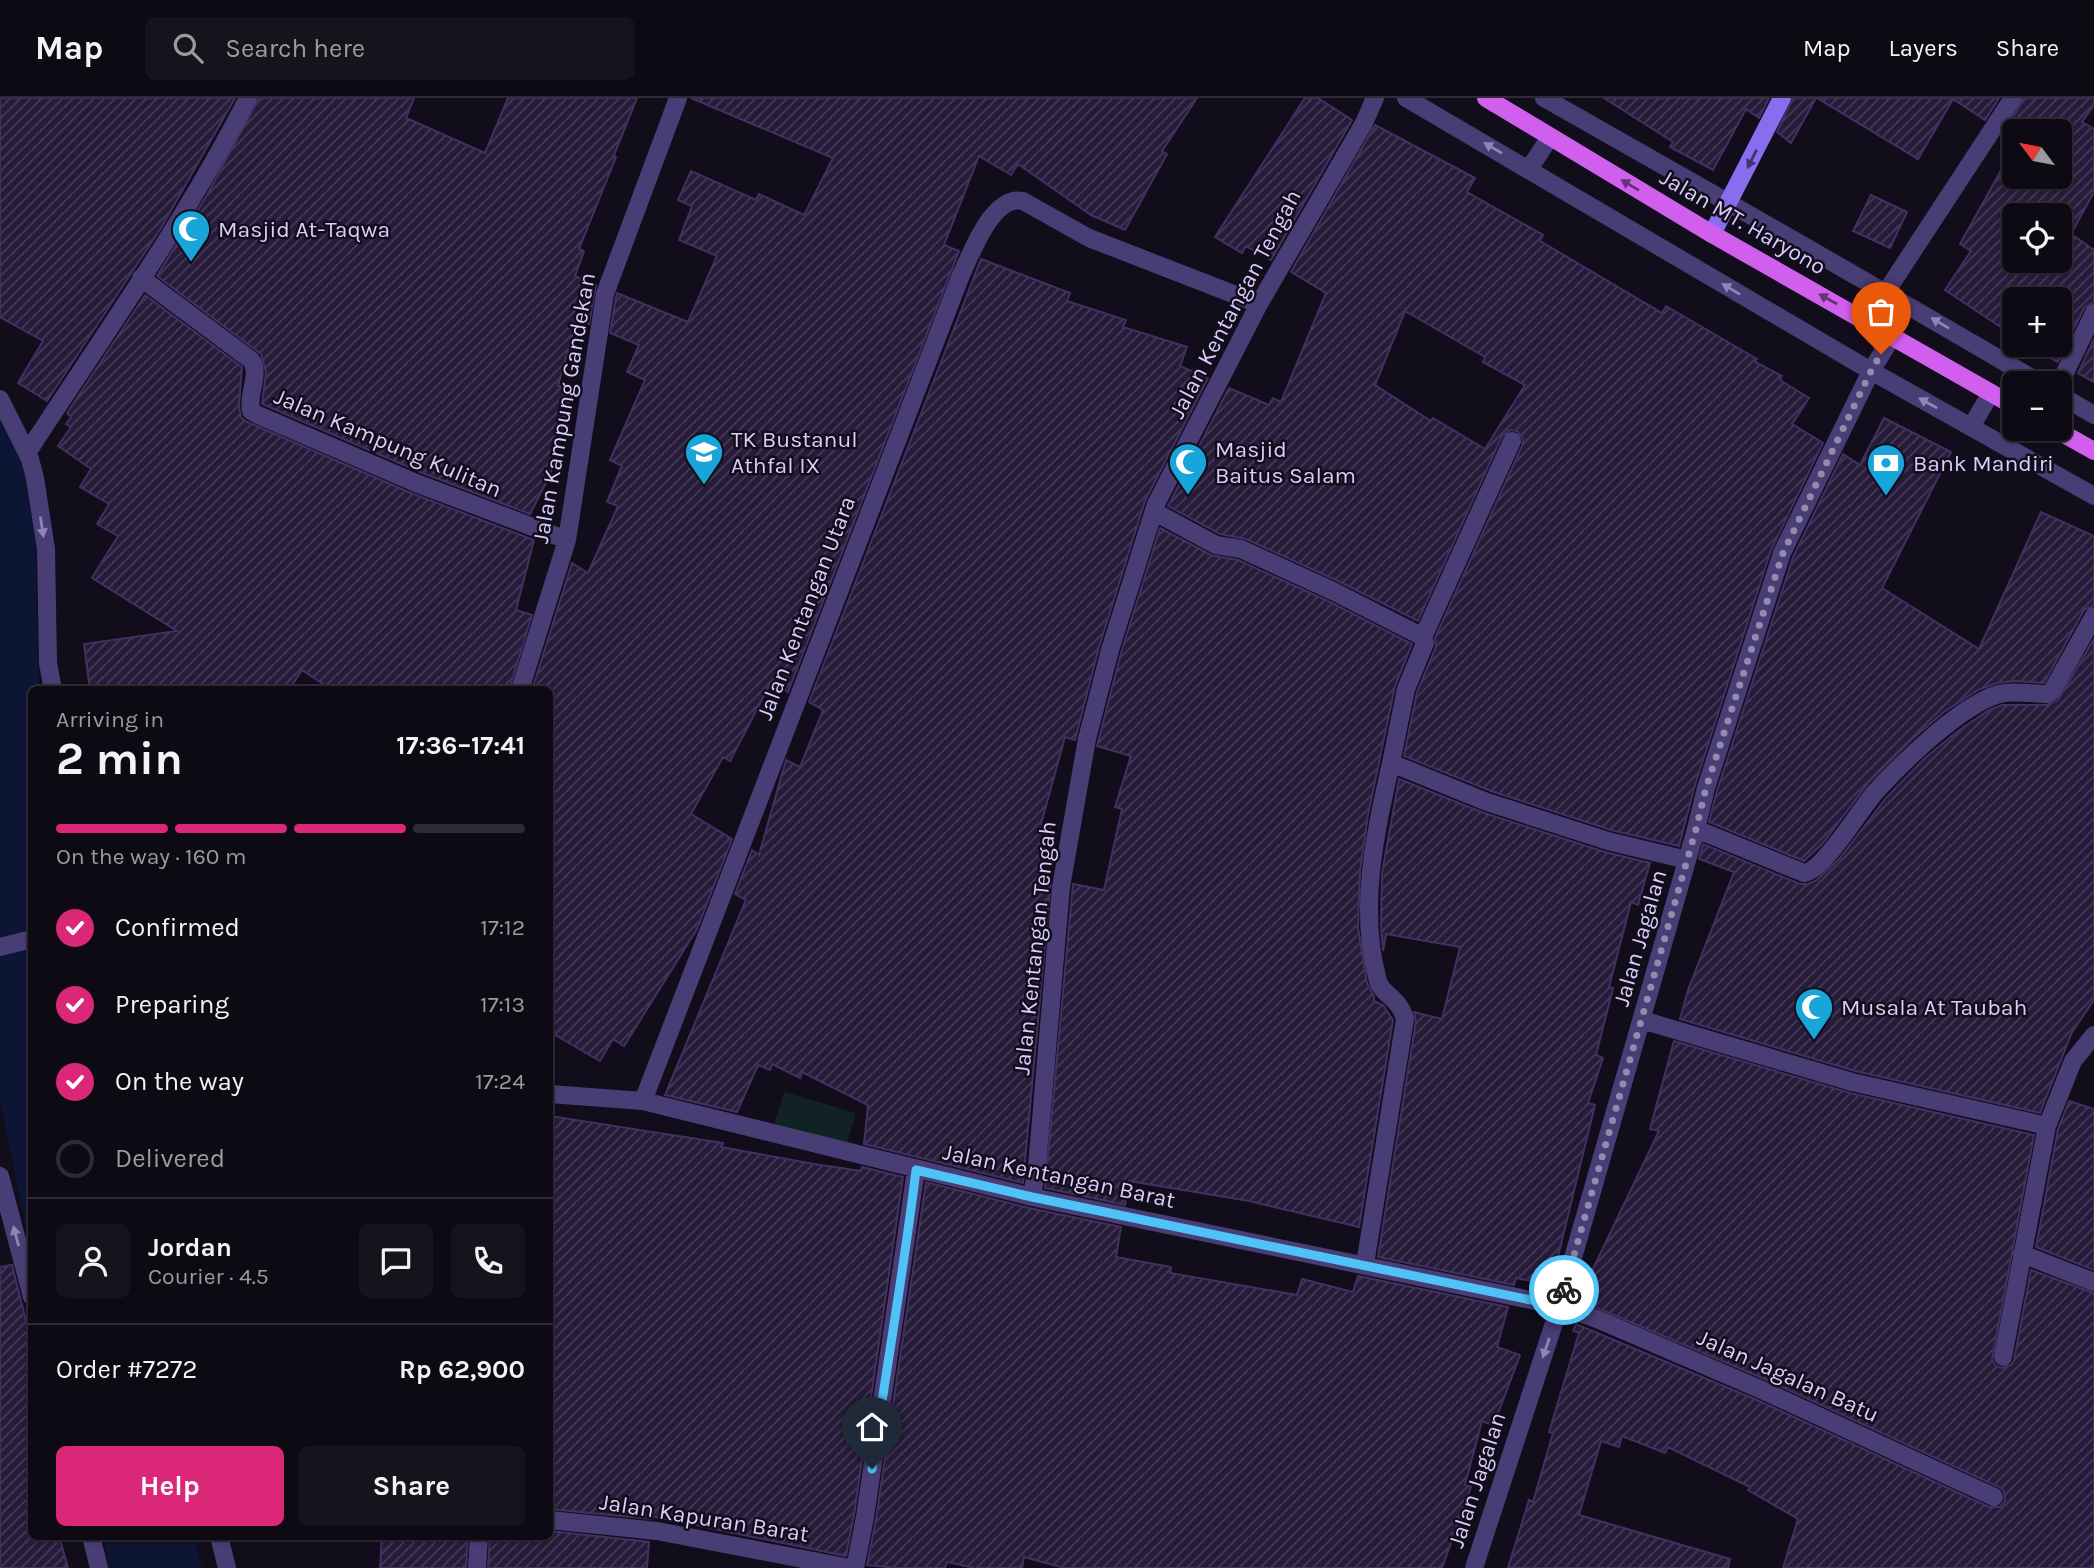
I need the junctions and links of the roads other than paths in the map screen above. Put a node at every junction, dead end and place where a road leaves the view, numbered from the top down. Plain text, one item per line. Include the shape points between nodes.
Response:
1 (248, 98) edge
2 (678, 98) edge
3 (1375, 98) edge
4 (1406, 98) edge
5 (1486, 98) edge
6 (1544, 98) edge
7 (1782, 98) edge
8 (2013, 98) edge
9 (1550, 137) junction
10 (1529, 169) junction
11 (1729, 202) junction
12 (1712, 234) junction
13 (141, 278) junction
14 (1885, 291) junction
15 (1259, 304) junction
16 (2094, 313) edge
17 (1867, 321) junction
18 (1892, 337) junction
19 (1871, 371) junction
20 (2020, 371) edge
21 (2066, 371) edge
22 (1991, 393) junction
23 (0, 399) edge
24 (2002, 399) edge
25 (2072, 402) edge
26 (2094, 415) edge
27 (1971, 427) junction
28 (2072, 439) edge
29 (1513, 441) dead end
30 (2094, 451) edge
31 (29, 456) junction
32 (2094, 496) edge
33 (1155, 512) junction
34 (568, 540) junction
35 (2094, 616) edge
36 (1423, 638) junction
37 (52, 686) edge
38 (521, 686) edge
39 (1391, 763) junction
40 (1696, 829) junction
41 (1687, 860) junction
42 (28, 940) edge
43 (0, 947) edge
44 (1642, 1020) junction
45 (2094, 1035) edge
46 (553, 1094) edge
47 (643, 1101) junction
48 (2047, 1126) junction
49 (916, 1170) junction
50 (0, 1175) edge
51 (1032, 1197) junction
52 (2022, 1254) junction
53 (1365, 1264) junction
54 (28, 1282) edge
55 (2094, 1282) edge
56 (1560, 1306) junction
57 (2003, 1357) dead end
58 (1994, 1497) dead end
59 (553, 1520) edge
60 (93, 1540) edge
61 (220, 1540) edge
62 (479, 1540) edge
63 (99, 1568) edge
64 (227, 1568) edge
65 (477, 1568) edge
66 (853, 1568) edge
67 (1474, 1568) edge

1 - 13 street
2 - 34 street, Jalan Kampung Gandekan via 605,294
3 - 15 street, Jalan Kentangan Tengah
10 -> 4 street
5 - 9 main road, Jalan MT. Haryono
6 - 11 street
7 -> 11 street
8 - 14 street
9 - 10 street
12 -> 9 main road, Jalan MT. Haryono
19 -> 10 street
11 - 12 street
11 - 14 street
17 -> 12 main road, Jalan MT. Haryono
13 - 31 street
13 - 34 street, Jalan Kampung Kulitan via 251,360 255,372 251,411 416,483
14 - 17 street
20 -> 14 street
15 - 33 street, Jalan Kentangan Tengah
15 - 47 street, Jalan Kentangan Utara via 1090,238 1023,201 1014,199 995,212 961,275
16 - 21 street
17 - 18 main road, Jalan MT. Haryono
18 - 19 street, Jalan Jagalan
18 - 22 main road, Jalan MT. Haryono
27 -> 19 street
19 - 40 street, Jalan Jagalan via 1783,553
22 - 24 main road, Jalan MT. Haryono
22 - 27 street
23 - 31 street
25 - 26 street
27 - 32 street
28 - 30 main road
29 - 36 street
31 -> 37 street via 46,549
33 - 36 street via 1216,545 1241,549 1335,592
33 - 51 street, Jalan Kentangan Tengah via 1110,650 1087,739 1061,887
34 - 38 street, Jalan Kampung Gandekan
35 - 40 street via 2052,691 1998,694 1962,714 1875,791 1811,872
36 - 39 street via 1406,689
39 - 41 street via 1487,802 1608,841
39 - 53 street via 1374,836 1368,927 1380,988 1401,1005 1405,1019
40 - 41 street, Jalan Jagalan
41 - 44 street, Jalan Jagalan
42 - 43 street
44 - 48 street via 1853,1082
44 - 56 street, Jalan Jagalan
45 - 48 street via 2073,1061
46 - 47 street, Jalan Kentangan Barat
47 - 49 street, Jalan Kentangan Barat
48 - 52 street
49 - 51 street, Jalan Kentangan Barat
49 - 66 street, Jalan Kapuran Barat via 865,1517
54 -> 50 street
51 - 53 street, Jalan Kentangan Barat
52 - 55 street
52 - 57 street
53 - 56 street, Jalan Kentangan Barat
56 - 58 street, Jalan Jagalan Batu via 1762,1390
56 -> 67 street, Jalan Jagalan
59 - 66 street, Jalan Kapuran Barat via 657,1531
60 - 63 street
61 - 64 street
62 - 65 street

